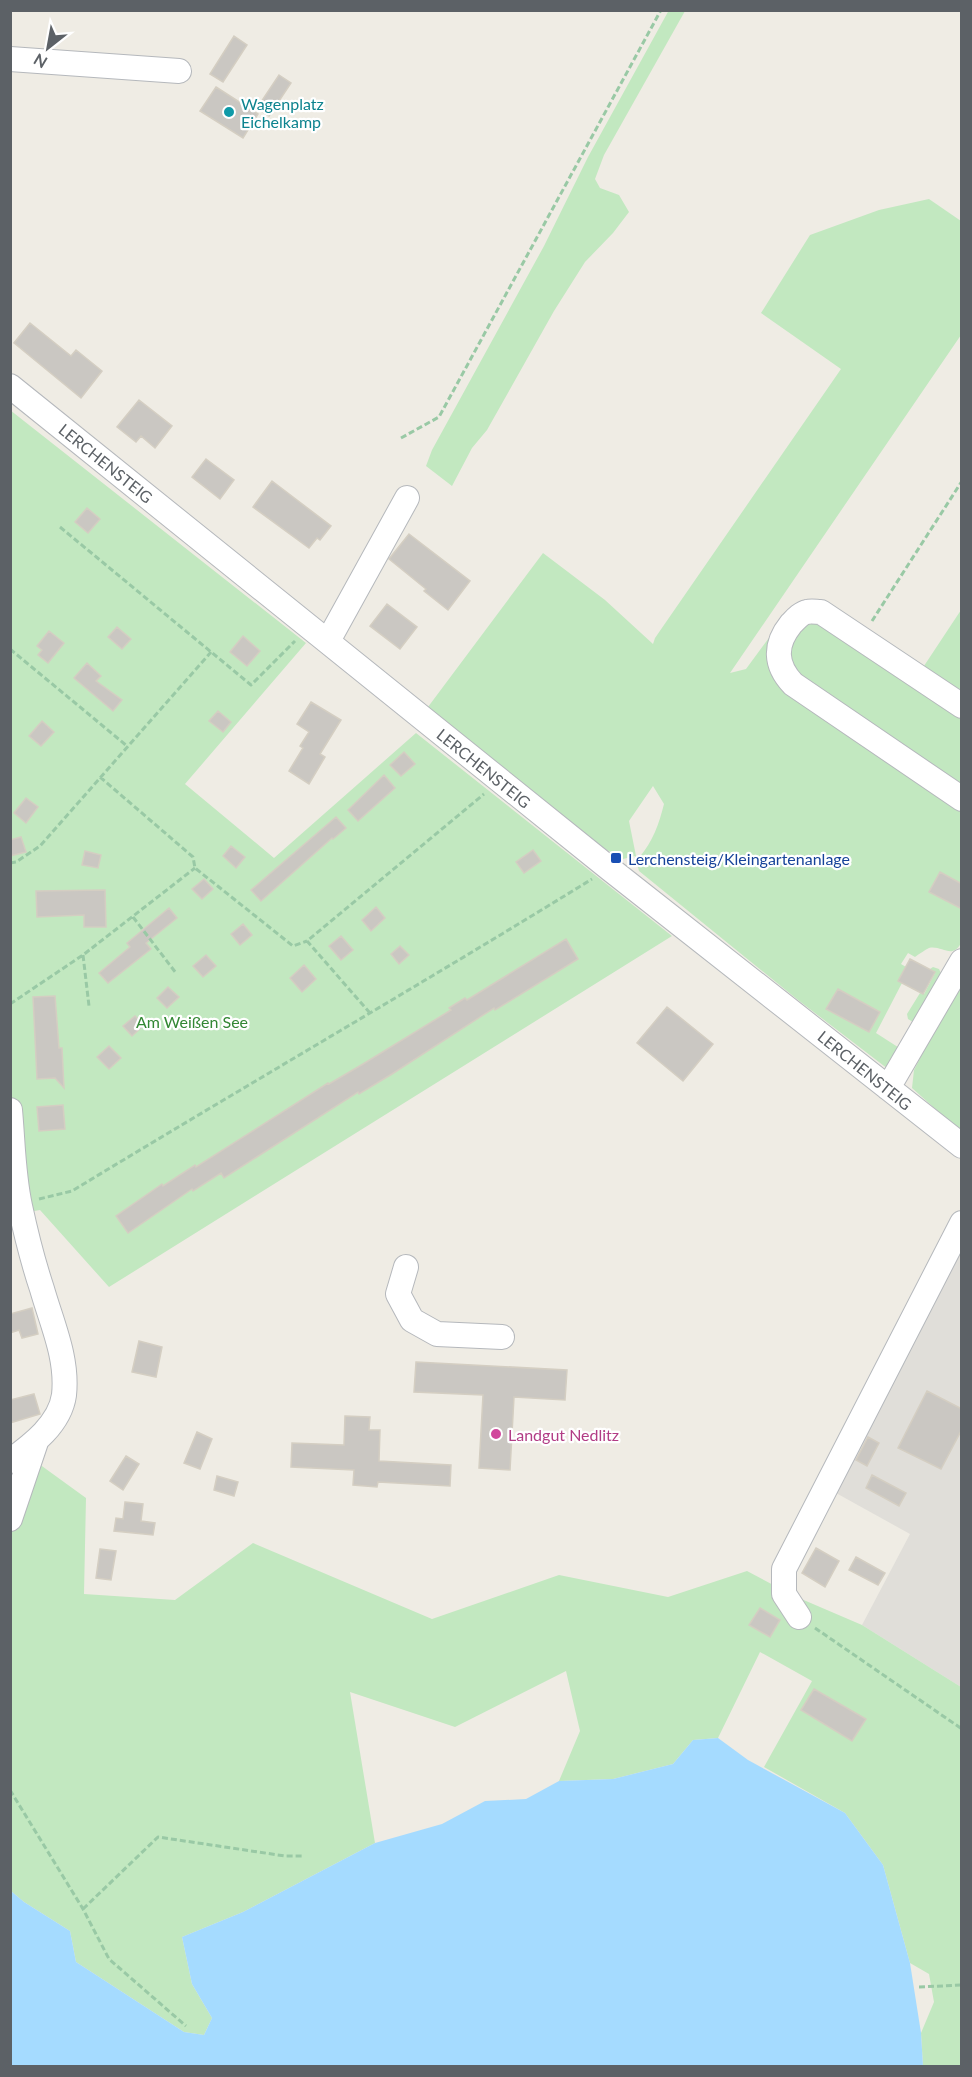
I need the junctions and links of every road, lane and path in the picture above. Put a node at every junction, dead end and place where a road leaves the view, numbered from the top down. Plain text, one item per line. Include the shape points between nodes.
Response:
1 (661, 10) edge
2 (10, 59) edge
3 (179, 71) dead end
4 (10, 386) edge
5 (401, 438) dead end
6 (962, 481) edge
7 (407, 498) dead end
8 (60, 527) dead end
9 (309, 626) junction
10 (861, 638) junction
11 (328, 641) junction
12 (10, 649) edge
13 (211, 652) junction
14 (962, 706) edge
15 (128, 746) junction
16 (100, 777) junction
17 (484, 794) dead end
18 (962, 799) edge
19 (10, 863) edge
20 (605, 864) junction
21 (195, 868) junction
22 (133, 917) junction
23 (307, 942) junction
24 (83, 955) junction
25 (962, 961) edge
26 (176, 973) dead end
27 (10, 1004) edge
28 (89, 1006) dead end
29 (370, 1014) junction
30 (888, 1088) junction
31 (10, 1110) edge
32 (962, 1146) edge
33 (20, 1206) junction
34 (962, 1223) edge
35 (406, 1267) dead end
36 (502, 1337) dead end
37 (36, 1442) junction
38 (10, 1461) edge
39 (10, 1519) edge
40 (799, 1617) joint
41 (962, 1729) edge
42 (10, 1790) edge
43 (304, 1856) dead end
44 (83, 1909) junction
45 (962, 1984) edge
46 (919, 1987) dead end
47 (186, 2026) dead end

1 - 5 path via 439,417
2 - 3 street
4 - 9 street, LERCHENSTEIG
6 - 10 path
7 - 11 street
8 - 13 path
9 - 11 street, LERCHENSTEIG
9 - 13 path via 251,686
10 - 14 street
10 - 18 street via 821,612 806,612 784,633 779,647 783,673 793,684
11 - 20 street, LERCHENSTEIG
12 - 15 path
13 - 15 path
15 - 16 path
16 - 19 path via 40,846
16 - 21 path via 193,857
17 - 23 path
20 - 29 path via 592,879
20 - 30 street, LERCHENSTEIG
21 - 22 path
21 - 23 path via 293,946
22 - 24 path
22 - 26 path
23 - 29 path
24 - 27 path
24 - 28 path
25 - 30 street
29 - 33 path via 72,1191
30 - 32 street, LERCHENSTEIG
31 - 33 street
33 - 37 street via 64,1362 64,1397 56,1416
34 - 40 street via 784,1569 784,1594
35 - 36 street via 398,1294 412,1320 437,1334
37 - 38 street
37 - 39 street
40 - 41 path
42 - 44 path
43 - 44 path via 158,1838
44 - 47 path via 109,1959
45 - 46 path

